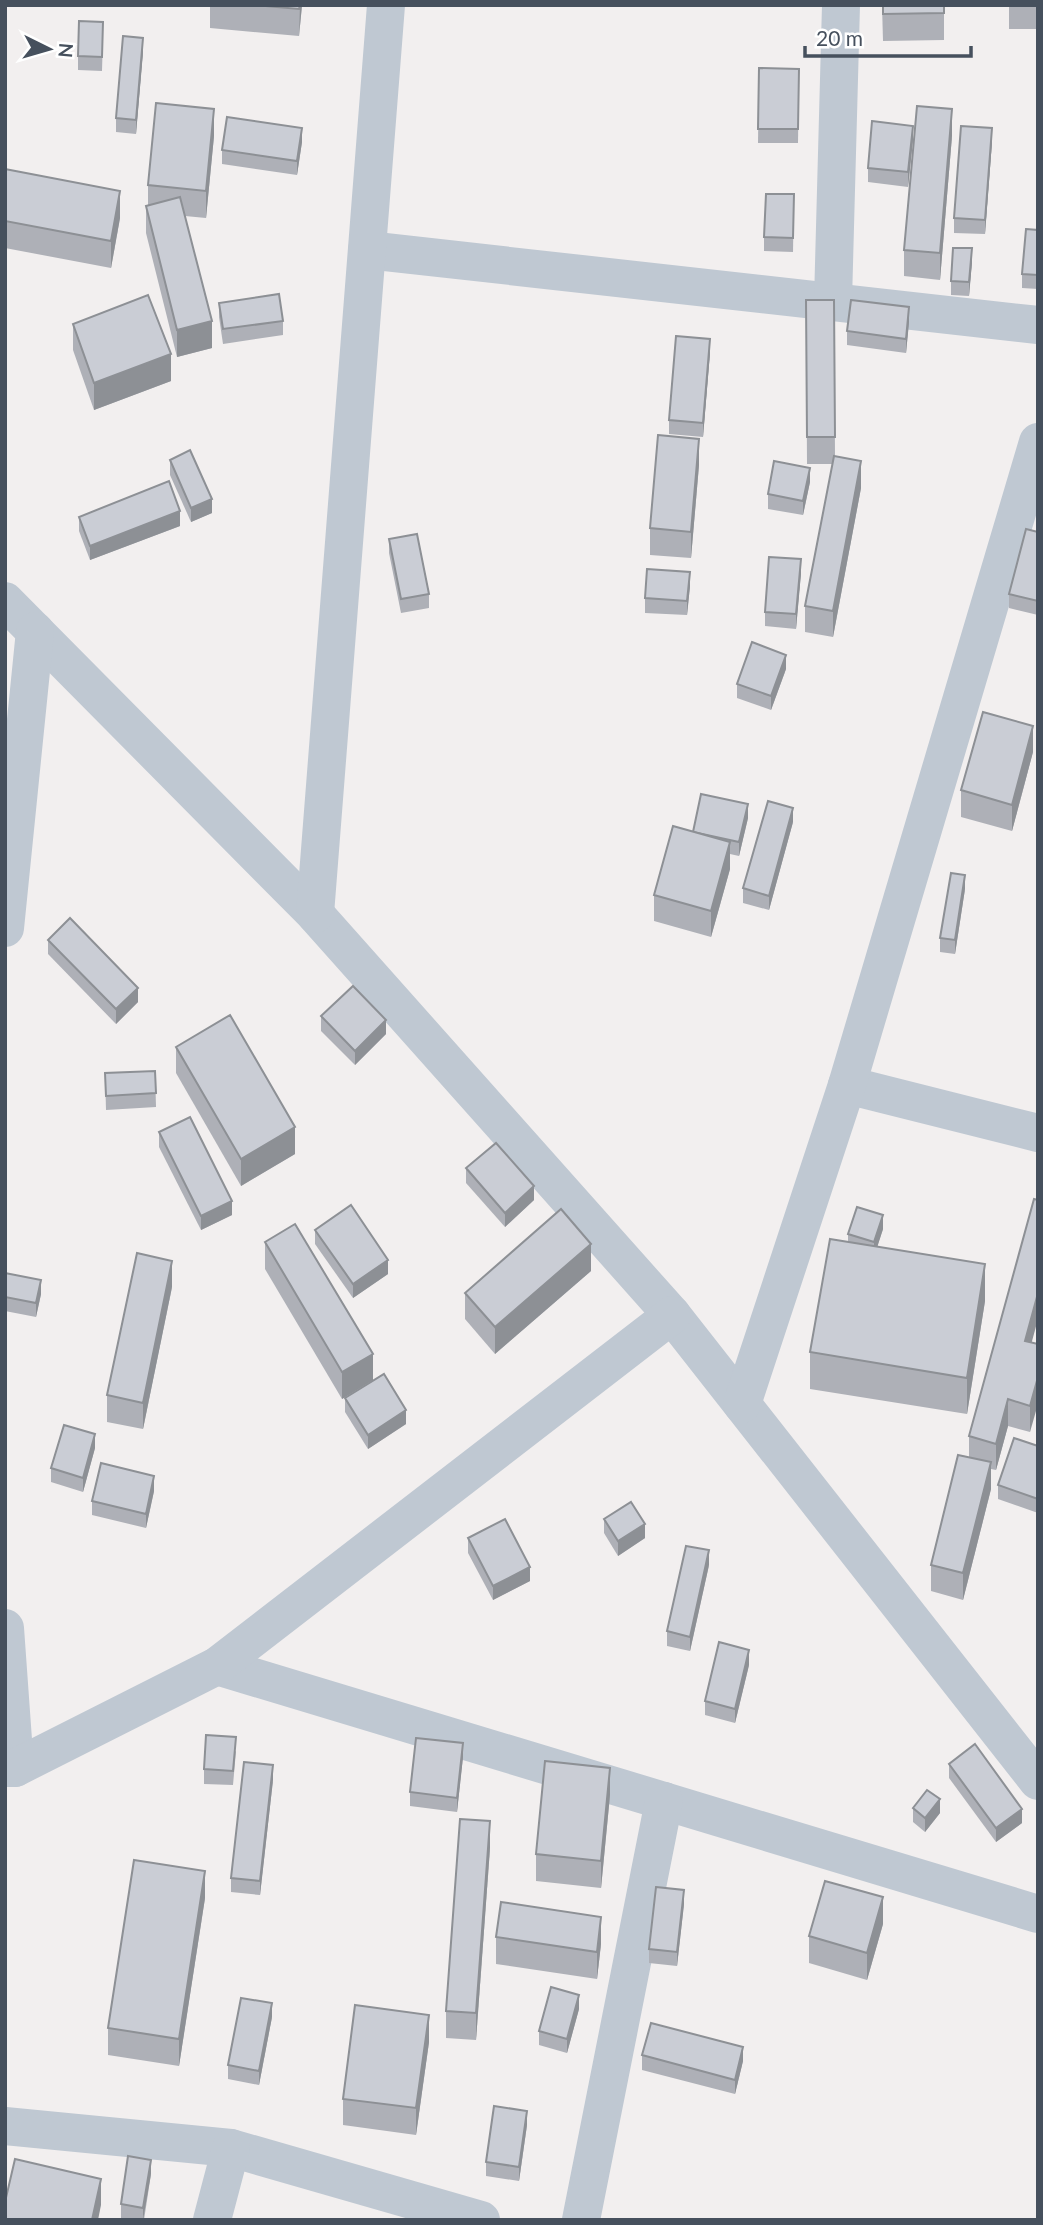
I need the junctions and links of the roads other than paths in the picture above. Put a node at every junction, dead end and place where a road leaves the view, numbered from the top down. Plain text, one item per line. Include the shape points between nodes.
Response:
1 (386, 5) edge
2 (841, 5) edge
3 (367, 250) junction
4 (833, 301) junction
5 (1038, 325) edge
6 (1038, 442) edge
7 (5, 601) edge
8 (35, 631) junction
9 (315, 914) junction
10 (5, 928) edge
11 (847, 1085) junction
12 (1038, 1133) edge
13 (672, 1315) junction
14 (742, 1404) junction
15 (5, 1628) edge
16 (217, 1666) junction
17 (10, 1768) edge
18 (1038, 1781) edge
19 (664, 1801) junction
20 (1038, 1914) edge
21 (5, 2126) edge
22 (231, 2148) junction
23 (212, 2220) edge
24 (481, 2220) edge
25 (581, 2220) edge

1 - 3 street
2 - 4 street
3 - 4 street
3 - 9 street
4 - 5 street
6 - 11 street
7 - 8 street
8 - 9 street
8 - 10 street
9 - 13 street
11 - 12 street
11 - 14 street
13 - 14 street
13 - 16 street
14 - 18 street
15 - 17 street
16 - 17 street
16 - 19 street
19 - 20 street
19 - 25 street
21 - 22 street
22 - 23 street
22 - 24 street

